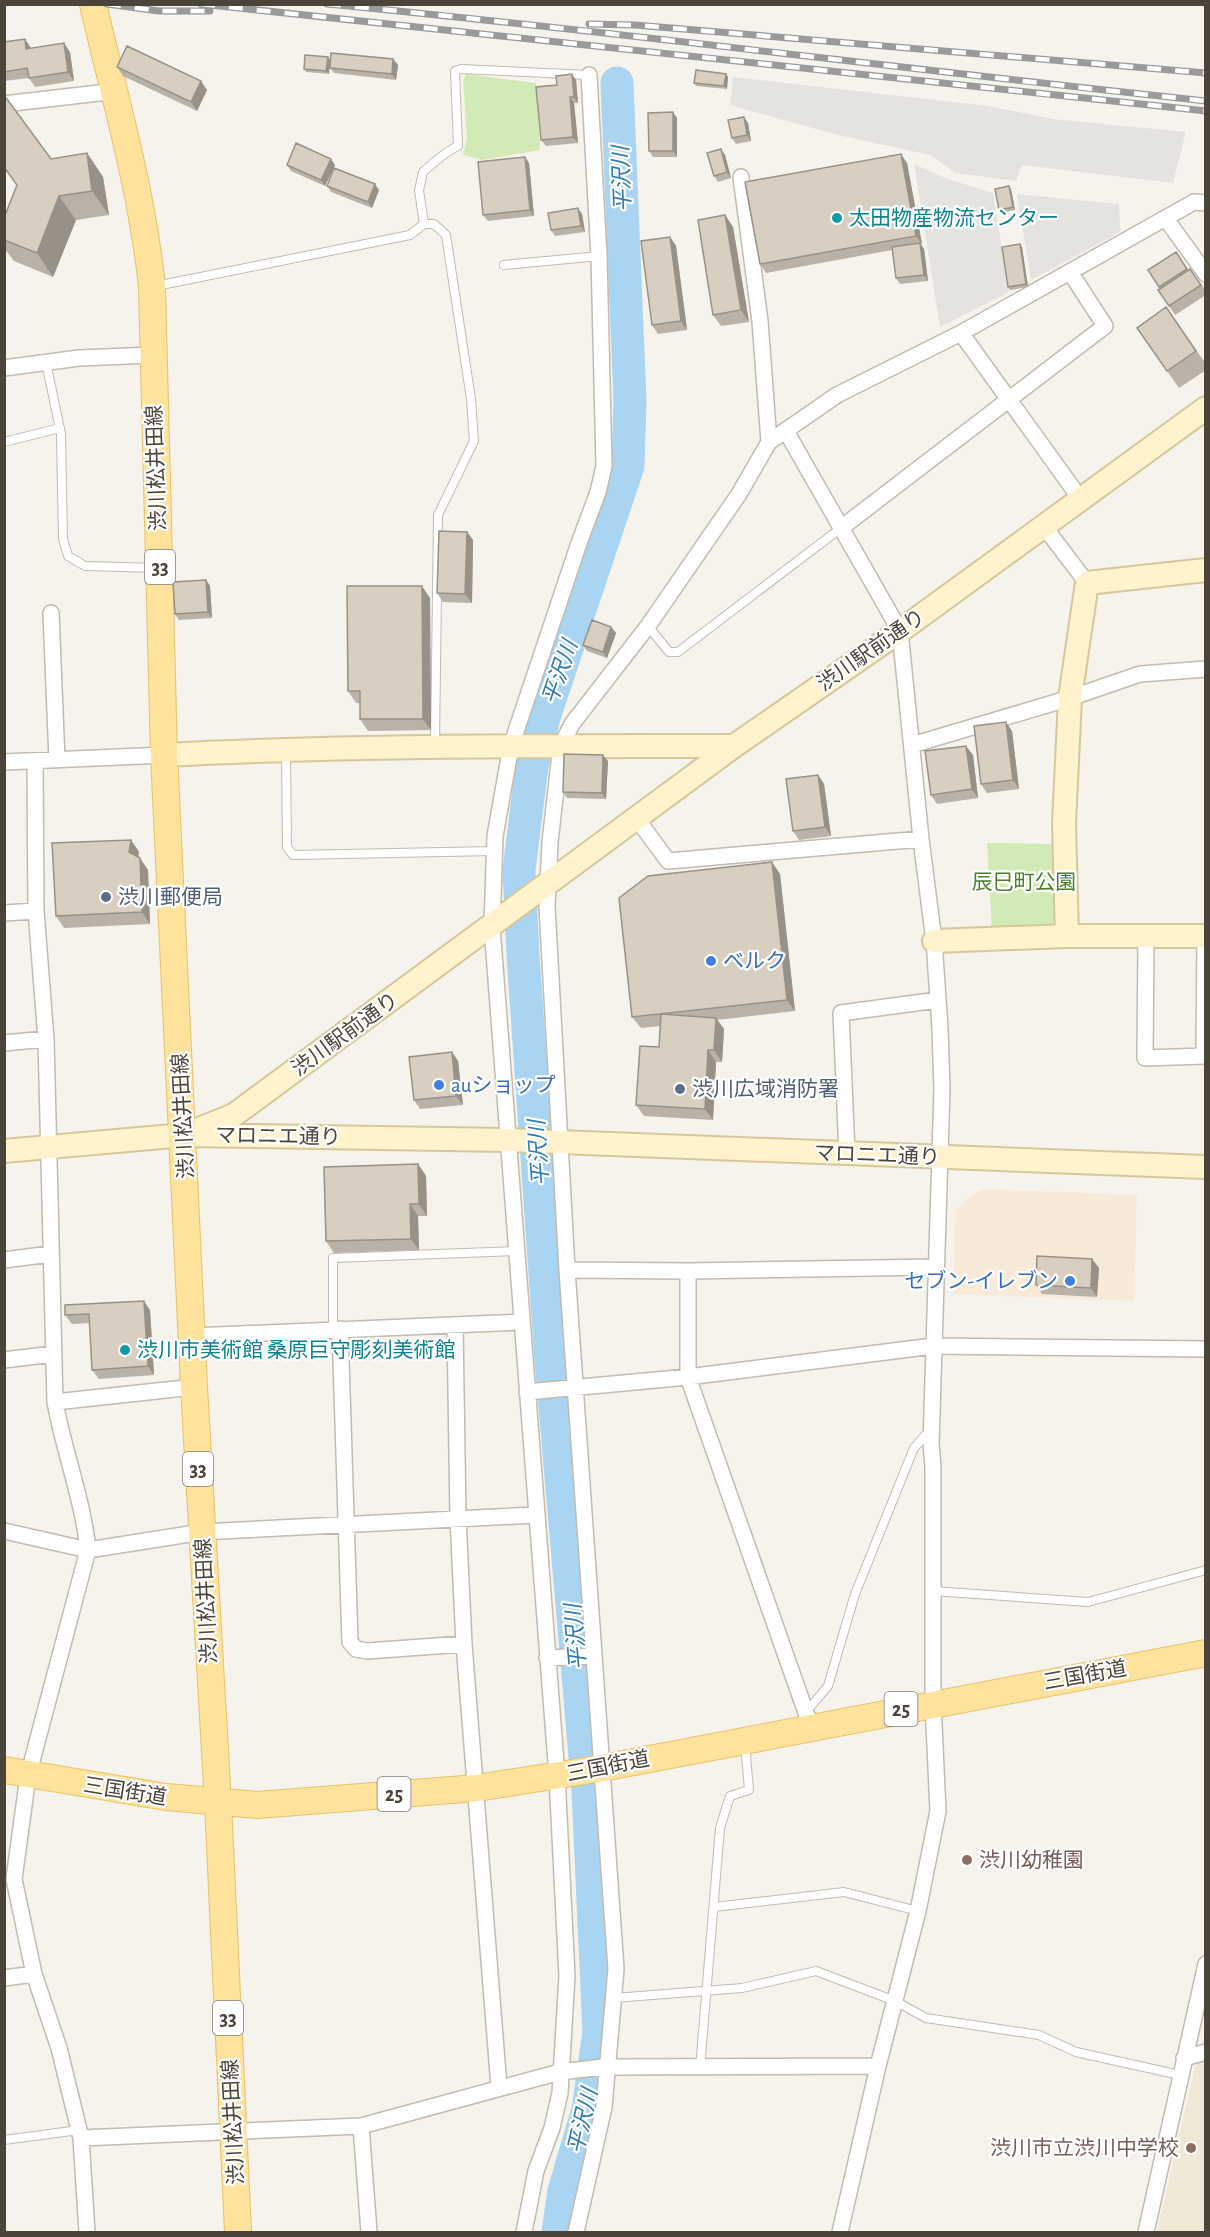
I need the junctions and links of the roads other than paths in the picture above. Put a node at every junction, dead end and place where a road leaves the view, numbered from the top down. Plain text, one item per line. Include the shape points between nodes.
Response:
1 (93, 4) edge
2 (589, 75) joint
3 (116, 91) junction
4 (4, 104) edge
5 (741, 177) dead end
6 (1206, 203) edge
7 (1166, 219) junction
8 (424, 224) junction
9 (599, 256) junction
10 (504, 265) dead end
11 (1070, 272) junction
12 (1206, 274) edge
13 (152, 287) junction
14 (961, 333) junction
15 (152, 355) junction
16 (46, 362) junction
17 (4, 368) edge
18 (1009, 399) junction
19 (1206, 408) edge
20 (60, 428) junction
21 (786, 431) junction
22 (4, 442) edge
23 (769, 442) junction
24 (1079, 497) junction
25 (1043, 525) junction
26 (842, 528) junction
27 (160, 568) junction
28 (1206, 570) edge
29 (1087, 583) junction
30 (51, 613) dead end
31 (648, 626) junction
32 (900, 631) junction
33 (1206, 669) edge
34 (1070, 698) junction
35 (435, 745) junction
36 (912, 745) junction
37 (515, 746) junction
38 (558, 746) junction
39 (734, 746) junction
40 (285, 748) junction
41 (164, 755) junction
42 (57, 760) junction
43 (35, 761) junction
44 (4, 762) edge
45 (637, 819) junction
46 (921, 838) junction
47 (494, 851) junction
48 (542, 889) junction
49 (36, 911) junction
50 (4, 913) edge
51 (496, 923) junction
52 (1067, 936) junction
53 (1146, 936) junction
54 (1205, 936) edge
55 (934, 941) junction
56 (938, 1000) junction
57 (46, 1039) junction
58 (4, 1042) edge
59 (184, 1135) junction
60 (512, 1141) junction
61 (554, 1142) junction
62 (48, 1146) junction
63 (4, 1151) edge
64 (847, 1154) junction
65 (940, 1157) junction
66 (1206, 1167) edge
67 (517, 1251) junction
68 (50, 1254) junction
69 (4, 1260) edge
70 (935, 1267) junction
71 (567, 1270) junction
72 (688, 1271) junction
73 (521, 1322) junction
74 (455, 1325) junction
75 (336, 1330) junction
76 (193, 1336) junction
77 (933, 1346) junction
78 (1206, 1349) edge
79 (53, 1354) junction
80 (4, 1360) edge
81 (687, 1377) junction
82 (194, 1387) junction
83 (572, 1388) junction
84 (533, 1392) junction
85 (55, 1402) junction
86 (931, 1429) junction
87 (535, 1515) junction
88 (458, 1518) junction
89 (345, 1526) junction
90 (4, 1531) edge
91 (202, 1532) junction
92 (88, 1550) junction
93 (1206, 1570) edge
94 (933, 1591) junction
95 (464, 1644) junction
96 (1206, 1653) edge
97 (593, 1656) junction
98 (548, 1658) junction
99 (933, 1703) junction
100 (808, 1720) junction
101 (745, 1740) junction
102 (599, 1768) junction
103 (16, 1773) edge
104 (563, 1775) junction
105 (477, 1788) junction
106 (218, 1803) junction
107 (9, 1879) edge
108 (714, 1907) junction
109 (918, 1911) junction
110 (1206, 1964) edge
111 (34, 1974) junction
112 (4, 1978) edge
113 (707, 1989) junction
114 (614, 1998) junction
115 (895, 2001) junction
116 (1206, 2052) edge
117 (1184, 2058) junction
118 (878, 2066) junction
119 (606, 2067) junction
120 (700, 2068) junction
121 (567, 2071) junction
122 (1180, 2075) junction
123 (499, 2087) junction
124 (362, 2126) junction
125 (234, 2133) junction
126 (80, 2134) junction
127 (4, 2140) edge
128 (87, 2232) edge
129 (238, 2232) edge
130 (369, 2232) edge
131 (524, 2232) edge
132 (576, 2232) edge
133 (840, 2232) edge
134 (1146, 2232) edge

1 - 3 main road, 渋川松井田線 / 33
2 - 8 lane via 455,71 458,146 423,172 419,190
2 - 9 street
3 - 4 street
3 - 13 main road, 渋川松井田線 / 33 via 144,220
5 - 23 street via 760,321
6 - 7 street via 1194,202
7 - 11 street
7 - 12 street
8 - 13 lane via 410,235
8 - 35 lane via 434,224 446,235 474,441 438,515
9 - 10 lane
9 - 37 street via 603,466 598,492
11 - 14 street
11 - 18 street via 1105,326
13 - 15 main road, 渋川松井田線 / 33
14 - 18 street
14 - 21 street via 837,395
15 - 16 street
15 - 27 main road, 渋川松井田線 / 33
16 - 17 street
16 - 20 lane
18 - 24 street
18 - 26 street
19 - 24 street, 渋川駅前通り
20 - 22 lane
20 - 27 lane via 63,539 68,556 85,566
21 - 23 street
21 - 26 street
23 - 31 street via 739,494
24 - 25 street, 渋川駅前通り
25 - 29 street
25 - 32 street, 渋川駅前通り
26 - 31 lane via 678,652 669,652
26 - 32 street
27 - 41 main road, 渋川松井田線 / 33
28 - 29 street
29 - 34 street
30 - 42 street
31 - 38 street
32 - 36 street
32 - 39 street, 渋川駅前通り
33 - 34 street via 1140,674
34 - 36 street
34 - 52 street via 1064,824
35 - 37 street
35 - 40 street
36 - 46 street
37 - 38 street
37 - 47 street
38 - 39 street
38 - 48 street
39 - 45 street, 渋川駅前通り
40 - 41 street
40 - 47 lane via 287,847 293,855
41 - 42 street
41 - 59 main road, 渋川松井田線 / 33
42 - 43 street
43 - 44 street
43 - 49 street
45 - 46 street via 668,861
45 - 48 street, 渋川駅前通り
46 - 55 street
47 - 51 street
48 - 51 street, 渋川駅前通り
48 - 61 street
49 - 50 street
49 - 57 street
51 - 59 street, 渋川駅前通り via 234,1115
51 - 60 street
52 - 53 street
52 - 55 street
53 - 54 street
53 - 54 street via 1145,1058 1204,1056
55 - 56 street
56 - 64 street via 841,1013
56 - 65 street
57 - 58 street
57 - 62 street
59 - 60 street, マロニエ通り
59 - 62 street, マロニエ通り
59 - 76 main road, 渋川松井田線 / 33
60 - 61 street, マロニエ通り
60 - 67 street
61 - 64 street, マロニエ通り
61 - 71 street
62 - 63 street, マロニエ通り
62 - 68 street
64 - 65 street, マロニエ通り
65 - 66 street, マロニエ通り
65 - 70 street
67 - 73 street
67 - 75 lane via 333,1258
68 - 69 street
68 - 79 street
70 - 72 street
70 - 77 street
71 - 72 street
71 - 83 street
72 - 81 street
73 - 74 street
73 - 84 street
74 - 75 street
74 - 88 street
75 - 76 street
75 - 89 street
76 - 82 main road, 渋川松井田線 / 33
77 - 78 street
77 - 81 street
77 - 86 street
79 - 80 street
79 - 85 street
81 - 83 street
81 - 100 street
82 - 85 street
82 - 91 main road, 渋川松井田線 / 33
83 - 84 street
83 - 97 street
84 - 87 street
85 - 92 street via 62,1443 85,1521
86 - 94 street
86 - 100 lane via 914,1448 855,1594 828,1686
87 - 88 street
87 - 98 street
88 - 89 street
88 - 95 street
89 - 91 street
89 - 95 street via 350,1642 356,1649
90 - 92 street
91 - 92 street
91 - 106 main road, 渋川松井田線 / 33
92 - 103 street
93 - 94 lane via 1088,1602
94 - 99 street
95 - 105 street
96 - 99 main road, 三国街道 / 25
97 - 98 street
97 - 102 street
98 - 104 street
99 - 100 main road, 三国街道 / 25
99 - 109 street via 938,1811
100 - 101 main road, 三国街道 / 25
101 - 102 main road, 三国街道 / 25
101 - 108 lane via 749,1790 730,1796
102 - 104 main road, 三国街道 / 25
102 - 114 street via 616,1969
103 - 106 main road, 三国街道 / 25
103 - 107 street
104 - 105 main road, 三国街道 / 25
104 - 121 street
105 - 106 main road, 三国街道 / 25 via 257,1805
105 - 123 street
106 - 125 main road, 渋川松井田線 / 33
107 - 111 street
108 - 109 lane via 844,1892
108 - 113 lane
109 - 115 street
110 - 117 street
111 - 112 street
111 - 126 street via 59,2049
113 - 114 lane
113 - 115 lane via 742,1988 816,1971
113 - 120 lane
114 - 119 street
115 - 118 street
115 - 122 lane via 926,2018 1039,2035 1076,2052
116 - 117 street
117 - 122 street
118 - 120 street
118 - 133 street
119 - 120 street
119 - 121 street
119 - 132 street via 604,2107
121 - 123 street
121 - 131 street via 536,2171
122 - 134 street
123 - 124 street
124 - 125 street
124 - 130 street
125 - 126 street
125 - 129 main road, 渋川松井田線 / 33
126 - 127 lane
126 - 128 street

